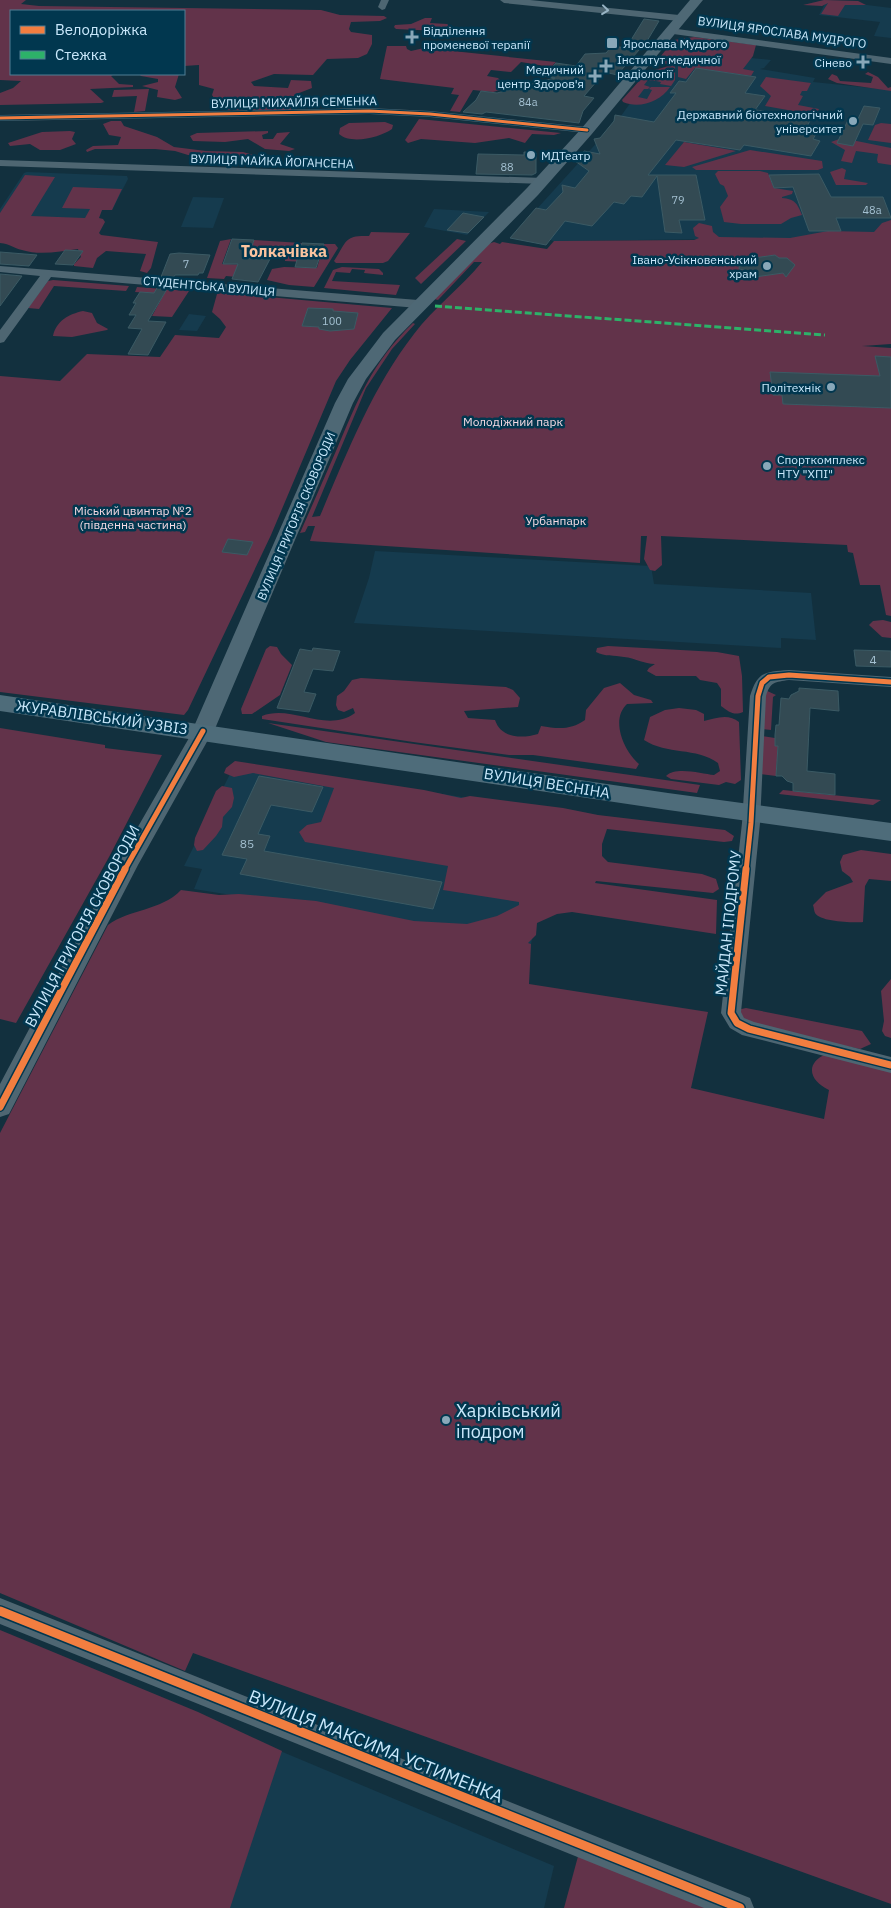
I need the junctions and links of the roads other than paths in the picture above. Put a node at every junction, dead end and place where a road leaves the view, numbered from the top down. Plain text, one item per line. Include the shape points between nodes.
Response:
1 (504, 0) edge
2 (698, 0) edge
3 (672, 28) junction
4 (698, 35) junction
5 (891, 61) edge
6 (0, 118) edge
7 (587, 130) junction
8 (0, 163) edge
9 (542, 181) junction
10 (0, 269) edge
11 (49, 272) junction
12 (418, 304) junction
13 (0, 339) edge
14 (891, 682) edge
15 (0, 703) edge
16 (203, 731) junction
17 (752, 814) junction
18 (891, 832) edge
19 (891, 1064) edge
20 (0, 1107) edge
21 (0, 1611) edge
22 (740, 1908) edge

1 -> 3 street
2 - 3 main road, ВУЛИЦЯ ГРИГОРІЯ СКОВОРОДИ
3 - 4 street
3 - 4 street via 684,28
3 - 7 main road, ВУЛИЦЯ ГРИГОРІЯ СКОВОРОДИ
4 - 5 street, ВУЛИЦЯ ЯРОСЛАВА МУДРОГО
6 - 7 street, ВУЛИЦЯ МИХАЙЛЯ СЕМЕНКА via 369,111
7 - 9 main road, ВУЛИЦЯ ГРИГОРІЯ СКОВОРОДИ
8 - 9 street, ВУЛИЦЯ МАЙКА ЙОГАНСЕНА
9 - 12 main road, ВУЛИЦЯ ГРИГОРІЯ СКОВОРОДИ
10 - 11 street, СТУДЕНТСЬКА ВУЛИЦЯ
11 - 12 street, СТУДЕНТСЬКА ВУЛИЦЯ
11 - 13 street
12 - 16 main road, ВУЛИЦЯ ГРИГОРІЯ СКОВОРОДИ via 381,345 356,380
14 - 17 street via 788,675 770,677 762,683 758,696
15 - 16 main road, ЖУРАВЛІВСЬКИЙ УЗВІЗ
16 - 17 main road, ВУЛИЦЯ ВЕСНІНА
16 - 20 street, ВУЛИЦЯ ГРИГОРІЯ СКОВОРОДИ via 127,866
17 - 18 main road, ВУЛИЦЯ ВЕСНІНА
17 - 19 street, МАЙДАН ІПОДРОМУ via 731,1008 733,1018 742,1026
21 - 22 street, ВУЛИЦЯ МАКСИМА УСТИМЕНКА

